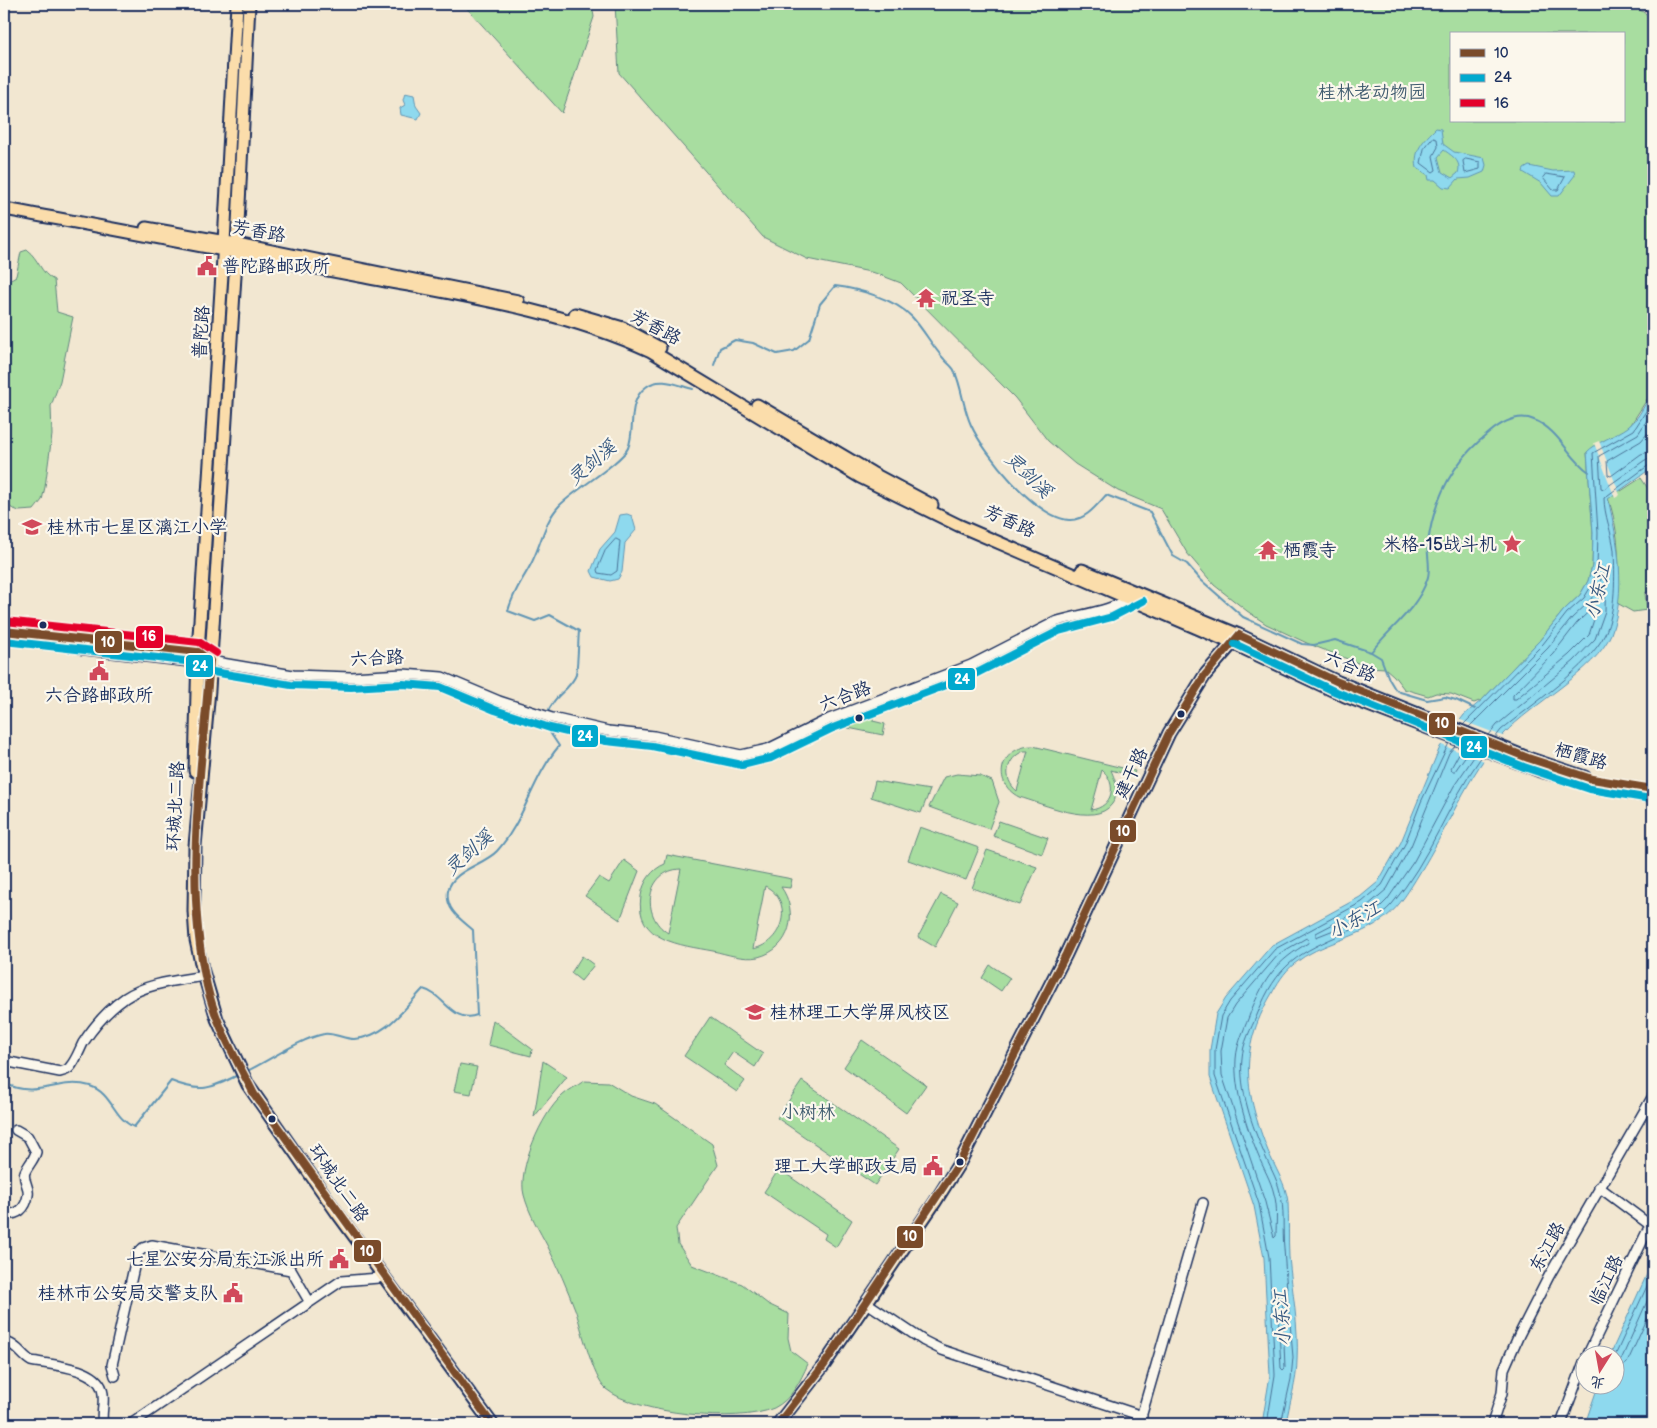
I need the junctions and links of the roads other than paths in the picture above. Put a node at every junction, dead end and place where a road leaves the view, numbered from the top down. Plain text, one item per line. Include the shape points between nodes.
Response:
1 (237, 4) edge
2 (249, 4) edge
3 (1650, 4) edge
4 (1653, 6) edge
5 (4, 202) edge
6 (4, 209) edge
7 (224, 247) junction
8 (237, 248) junction
9 (1133, 596) junction
10 (4, 631) edge
11 (4, 638) edge
12 (1236, 639) junction
13 (197, 657) junction
14 (210, 661) junction
15 (1500, 751) junction
16 (1653, 789) edge
17 (1653, 797) edge
18 (198, 976) junction
19 (4, 1061) edge
20 (233, 1064) junction
21 (1653, 1096) edge
22 (16, 1130) dead end
23 (1600, 1187) junction
24 (1203, 1203) dead end
25 (4, 1214) edge
26 (1652, 1222) edge
27 (381, 1277) junction
28 (309, 1301) junction
29 (867, 1303) junction
30 (4, 1346) edge
31 (1592, 1346) edge
32 (115, 1376) dead end
33 (1574, 1389) edge
34 (1141, 1420) edge
35 (782, 1423) edge
36 (103, 1424) edge
37 (131, 1424) edge
38 (485, 1424) edge
39 (492, 1424) edge
40 (1492, 1424) edge
41 (1561, 1424) edge

1 - 7 main road, 普陀路
2 - 8 main road, 普陀路
3 - 4 main road
5 - 7 main road, 芳香路
6 - 7 main road, 芳香路
7 - 8 main road, 芳香路
7 - 13 main road, 普陀路
8 - 9 main road, 芳香路 via 572,320 618,336 651,351 914,505
8 - 14 main road, 普陀路
9 - 12 main road, 芳香路
9 - 14 street, 六合路 via 1079,617 1055,622 971,665 755,753 741,755 552,718 499,701 442,676 293,676
10 - 13 main road
11 - 13 main road
12 - 15 main road, 六合路
12 - 29 main road, 建干路 via 1205,675 1169,734 1070,946 972,1140
13 - 14 main road
13 - 18 main road, 环城北二路 via 188,879
14 - 20 main road, 环城北二路 via 197,809 194,911 196,940 209,996
15 - 16 main road, 栖霞路 via 1592,779
15 - 17 main road, 栖霞路 via 1566,779
18 - 19 street via 141,989 126,997 88,1034 65,1071
18 - 20 main road, 环城北二路 via 211,1020
20 - 27 main road, 环城北二路
21 - 23 street, 东江路
22 - 25 street via 28,1137 36,1152 25,1172 28,1195 24,1206 13,1215
23 - 26 street
23 - 40 street, 东江路 via 1519,1335 1504,1369 1502,1393
24 - 34 street
26 - 31 street, 临江路
27 - 28 street via 341,1281
27 - 38 main road, 环城北二路
27 - 39 main road, 环城北二路
28 - 32 street via 291,1270 152,1245 143,1248 137,1254 112,1365
28 - 37 street
29 - 34 street via 942,1350
29 - 35 main road, 建干路
30 - 36 street via 8,1343 14,1345 24,1358 31,1361 85,1372 94,1377 102,1387
33 - 41 street

